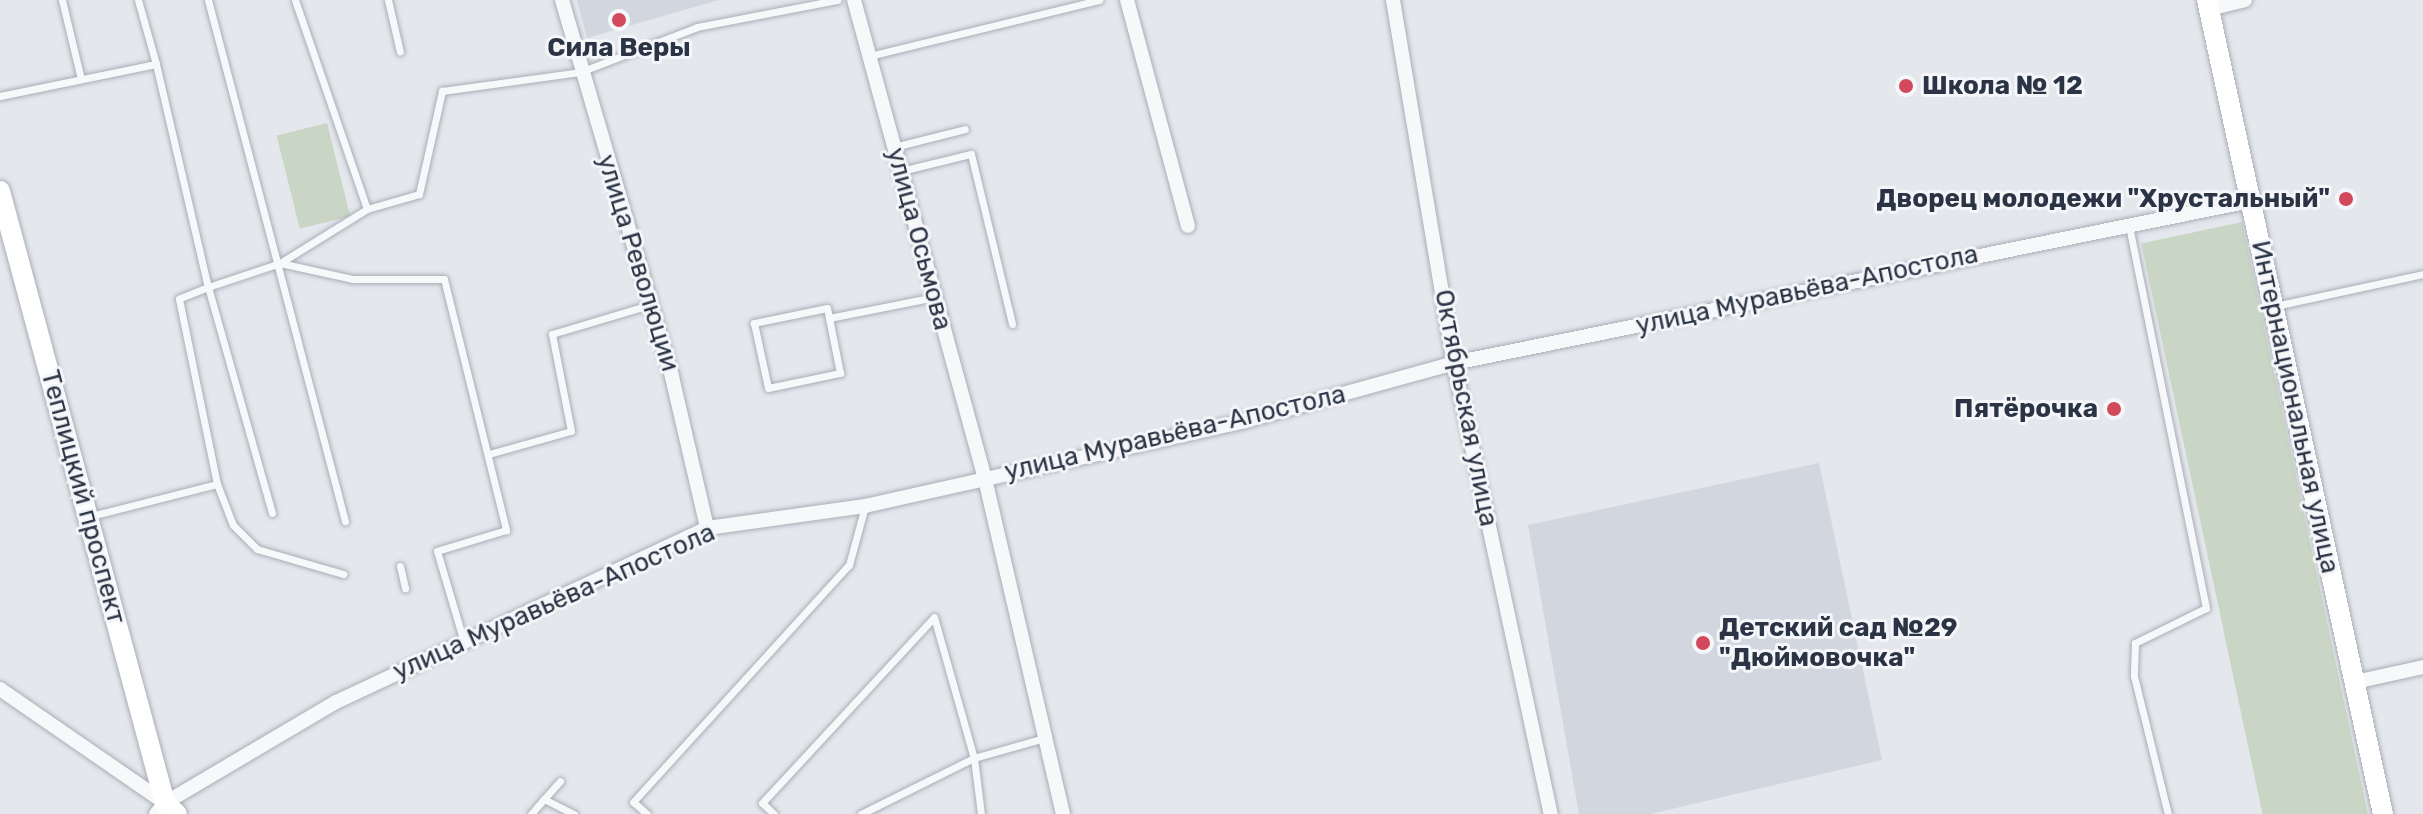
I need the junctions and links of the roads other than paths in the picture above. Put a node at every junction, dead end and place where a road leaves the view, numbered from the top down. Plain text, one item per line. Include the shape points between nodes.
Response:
1 (62, 0) edge
2 (138, 0) edge
3 (208, 0) edge
4 (295, 0) edge
5 (388, 0) edge
6 (562, 0) edge
7 (837, 0) edge
8 (854, 0) edge
9 (1099, 0) edge
10 (1127, 0) edge
11 (1393, 0) edge
12 (2245, 0) edge
13 (2208, 4) edge
14 (400, 52) dead end
15 (869, 56) junction
16 (156, 64) junction
17 (580, 72) junction
18 (81, 79) junction
19 (0, 96) edge
20 (965, 129) dead end
21 (894, 147) junction
22 (901, 171) junction
23 (0, 191) edge
24 (2250, 201) junction
25 (367, 209) junction
26 (2129, 224) junction
27 (1188, 226) dead end
28 (280, 263) junction
29 (2423, 274) edge
30 (208, 287) junction
31 (935, 297) junction
32 (649, 305) junction
33 (2273, 307) junction
34 (829, 318) junction
35 (1012, 324) dead end
36 (1454, 363) junction
37 (489, 454) junction
38 (985, 479) junction
39 (217, 484) junction
40 (865, 506) junction
41 (272, 513) dead end
42 (87, 517) junction
43 (345, 521) dead end
44 (707, 528) junction
45 (400, 566) dead end
46 (343, 574) dead end
47 (405, 588) dead end
48 (463, 639) junction
49 (2423, 667) edge
50 (2355, 682) junction
51 (0, 689) edge
52 (1044, 738) junction
53 (974, 758) junction
54 (560, 781) dead end
55 (544, 799) junction
56 (166, 810) edge
57 (981, 810) edge
58 (531, 814) edge
59 (574, 814) edge
60 (647, 814) edge
61 (774, 814) edge
62 (861, 814) edge
63 (973, 814) edge
64 (1063, 814) edge
65 (1551, 814) edge
66 (2168, 814) edge
67 (2383, 814) edge

1 - 18 lane
2 - 16 lane
3 - 28 lane
4 - 25 lane
5 - 14 lane
6 - 17 street, улица Революции
7 - 17 lane via 697,27
8 - 15 street, улица Осьмова
9 - 15 lane
10 - 27 street
11 - 36 street, Октябрьская улица
12 - 13 street
13 - 24 main road, Интернациональная улица
15 - 21 street, улица Осьмова
16 - 18 lane
16 - 30 lane
17 - 25 lane via 442,91 419,194
17 - 32 street, улица Революции
18 - 19 lane
20 - 21 lane
21 - 22 street, улица Осьмова
22 - 31 street, улица Осьмова
22 - 35 lane via 971,154
23 - 42 main road, Теплицкий проспект
24 - 26 street, улица Муравьёва-Апостола
24 - 33 main road, Интернациональная улица
25 - 28 lane
26 - 36 street, улица Муравьёва-Апостола
26 - 66 lane via 2206,608 2135,643 2134,676
28 - 30 lane
28 - 37 lane via 353,279 444,279
28 - 43 lane
29 - 33 lane
30 - 39 lane via 179,299
30 - 41 lane
31 - 34 lane
31 - 38 street, улица Осьмова
32 - 37 lane via 552,334 571,431
32 - 44 street, улица Революции via 672,377
33 - 50 main road, Интернациональная улица
34 - 34 lane via 840,373 768,388 754,323 827,308
36 - 38 street, улица Муравьёва-Апостола via 1245,421
36 - 65 street, Октябрьская улица
37 - 48 lane via 506,530 437,551
38 - 40 street, улица Муравьёва-Апостола
38 - 52 street, улица Осьмова
39 - 42 lane
39 - 46 lane via 233,525 257,549
40 - 44 street, улица Муравьёва-Апостола
40 - 60 lane via 849,565 633,802
42 - 56 main road, Теплицкий проспект
44 - 48 street, улица Муравьёва-Апостола
45 - 47 lane
48 - 56 street, улица Муравьёва-Апостола via 336,702
49 - 50 street
50 - 67 main road, Интернациональная улица
51 - 56 street
52 - 53 lane
52 - 64 street, улица Осьмова
53 - 57 lane
53 - 61 lane via 934,617 762,803
53 - 62 lane
54 - 55 lane
55 - 58 lane
55 - 59 lane
57 - 63 lane

